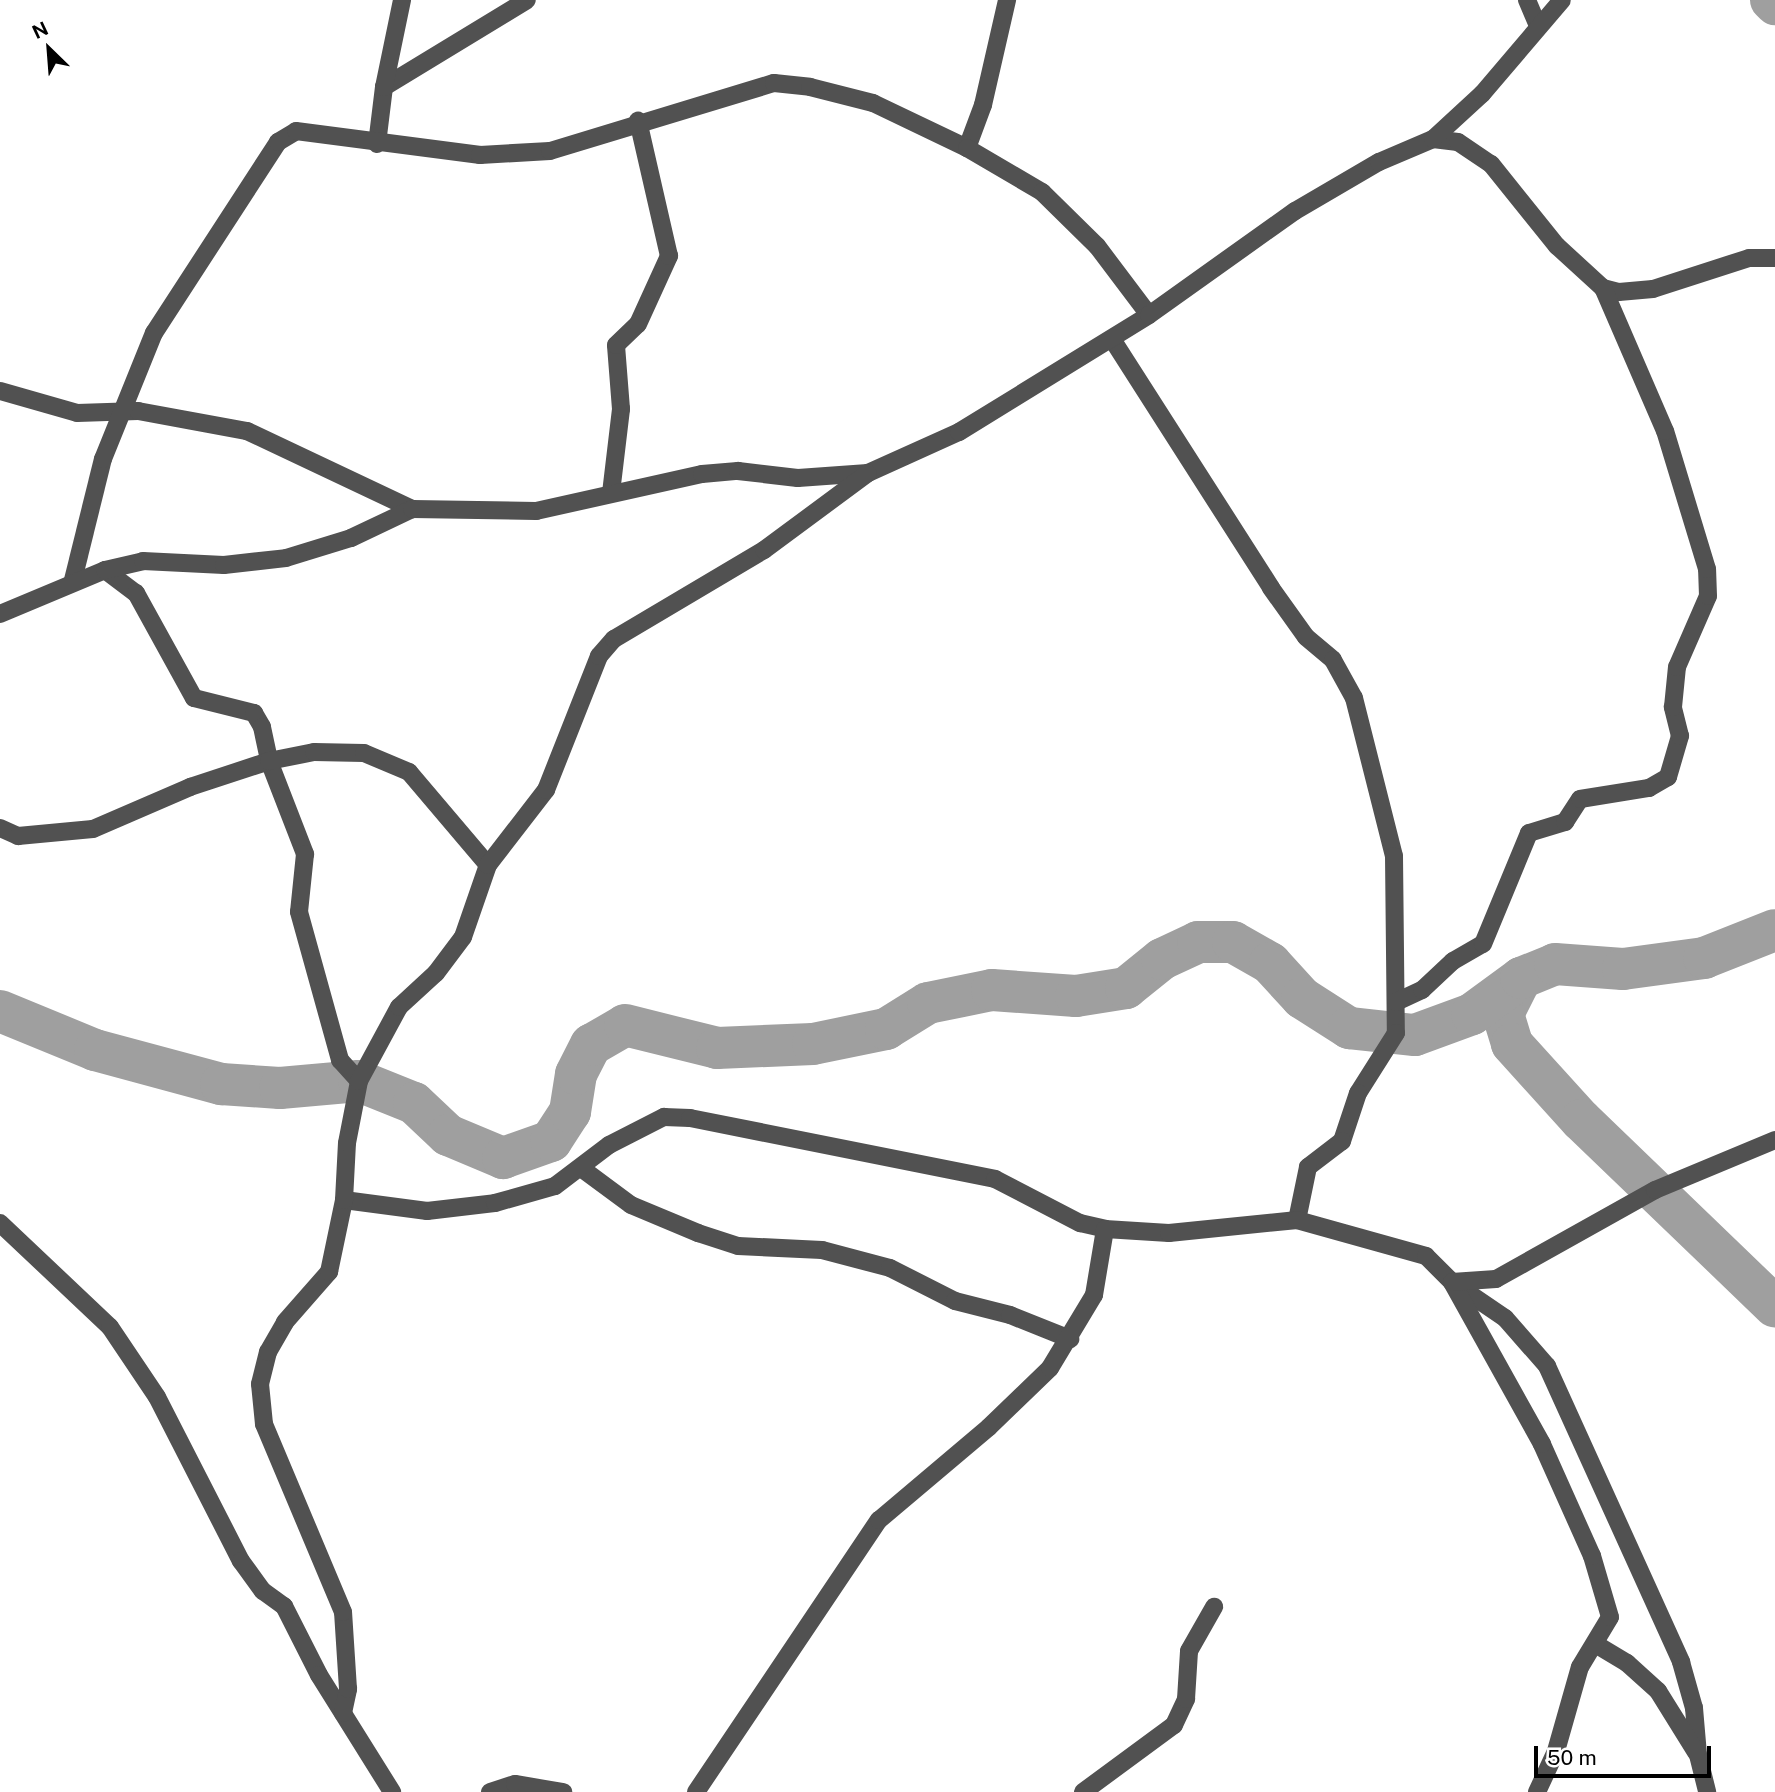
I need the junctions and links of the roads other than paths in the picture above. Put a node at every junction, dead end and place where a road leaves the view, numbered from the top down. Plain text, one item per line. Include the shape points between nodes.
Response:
1 (402, 0) edge
2 (527, 0) edge
3 (1007, 0) edge
4 (1527, 0) edge
5 (1562, 0) edge
6 (1538, 26) junction
7 (384, 87) junction
8 (638, 121) junction
9 (1433, 139) junction
10 (377, 144) junction
11 (967, 148) junction
12 (1775, 258) edge
13 (1603, 288) junction
14 (1149, 315) junction
15 (1112, 339) junction
16 (0, 391) edge
17 (119, 414) junction
18 (867, 473) junction
19 (611, 494) junction
20 (412, 509) junction
21 (105, 570) junction
22 (73, 580) junction
23 (0, 614) edge
24 (270, 761) junction
25 (0, 828) edge
26 (488, 864) junction
27 (1396, 1002) junction
28 (359, 1081) junction
29 (1775, 1140) edge
30 (581, 1168) junction
31 (344, 1200) junction
32 (1297, 1220) junction
33 (0, 1223) edge
34 (1105, 1229) junction
35 (1451, 1282) junction
36 (1070, 1339) junction
37 (1214, 1607) dead end
38 (1597, 1645) junction
39 (343, 1713) junction
40 (1698, 1755) junction
41 (392, 1792) edge
42 (490, 1792) edge
43 (563, 1792) edge
44 (696, 1792) edge
45 (1083, 1792) edge
46 (1537, 1792) edge
47 (1707, 1792) edge

1 - 7 street
2 - 7 street
3 - 11 street via 983,105
4 - 6 street
5 - 6 street
6 - 9 street via 1482,94
7 - 10 street
8 - 10 street via 550,151 480,155
8 - 11 street via 774,83 873,103
8 - 19 street via 669,256 639,324 617,345 621,409 614,437
9 - 13 street via 1458,142 1491,164 1557,246
9 - 14 street via 1379,162 1295,211
10 - 17 street via 316,130 296,131 278,142 154,332
11 - 14 street via 1042,192 1097,246
12 - 13 street via 1749,258 1653,289 1619,292
13 - 27 street via 1664,431 1707,569 1708,596 1676,667 1673,706 1681,736 1668,777 1649,788 1580,799 1565,822 1529,833 1483,944 1453,961 1422,990
14 - 15 street
15 - 18 street via 959,432
15 - 27 street via 1271,588 1306,637 1333,660 1354,698 1394,856
16 - 17 street via 77,414
17 - 20 street via 138,411 247,431
17 - 22 street
18 - 19 street via 797,478 738,471
18 - 26 street via 764,550 614,639 588,680 546,790
19 - 20 street via 536,511
20 - 21 street via 351,538 286,558 234,564 142,561
21 - 22 street
21 - 24 street via 136,593 194,698 254,713
22 - 23 street
24 - 25 street via 190,787 93,830 18,836
24 - 26 street via 314,752 363,753 409,772
24 - 28 street via 305,854 299,912 332,1033 340,1060
26 - 28 street via 463,937 436,973 399,1007
27 - 32 street via 1396,1033 1358,1093 1342,1141 1308,1167
28 - 31 street via 346,1143
29 - 35 street via 1655,1190 1496,1279
30 - 31 street via 555,1186 461,1208 427,1211
30 - 34 street via 636,1129 664,1117 690,1118 995,1179 1080,1223
30 - 36 street via 631,1205 698,1233 738,1246 822,1250 891,1268 955,1301 1010,1315
31 - 39 street via 329,1272 285,1322 268,1352 260,1384 264,1424 343,1612 348,1689
32 - 34 street via 1169,1233
32 - 35 street via 1426,1256
33 - 39 street via 110,1327 157,1397 241,1561 263,1591 284,1606
34 - 36 street via 1094,1295
35 - 38 street via 1542,1444 1592,1556 1610,1617
35 - 40 street via 1505,1318 1547,1366 1681,1661 1695,1708
36 - 44 street via 1050,1368 989,1427 878,1520
37 - 45 street via 1189,1651 1186,1699 1174,1725
38 - 40 street via 1628,1663 1658,1691
38 - 46 street via 1580,1667 1556,1751
39 - 41 street
40 - 47 street
42 - 43 street via 515,1784

